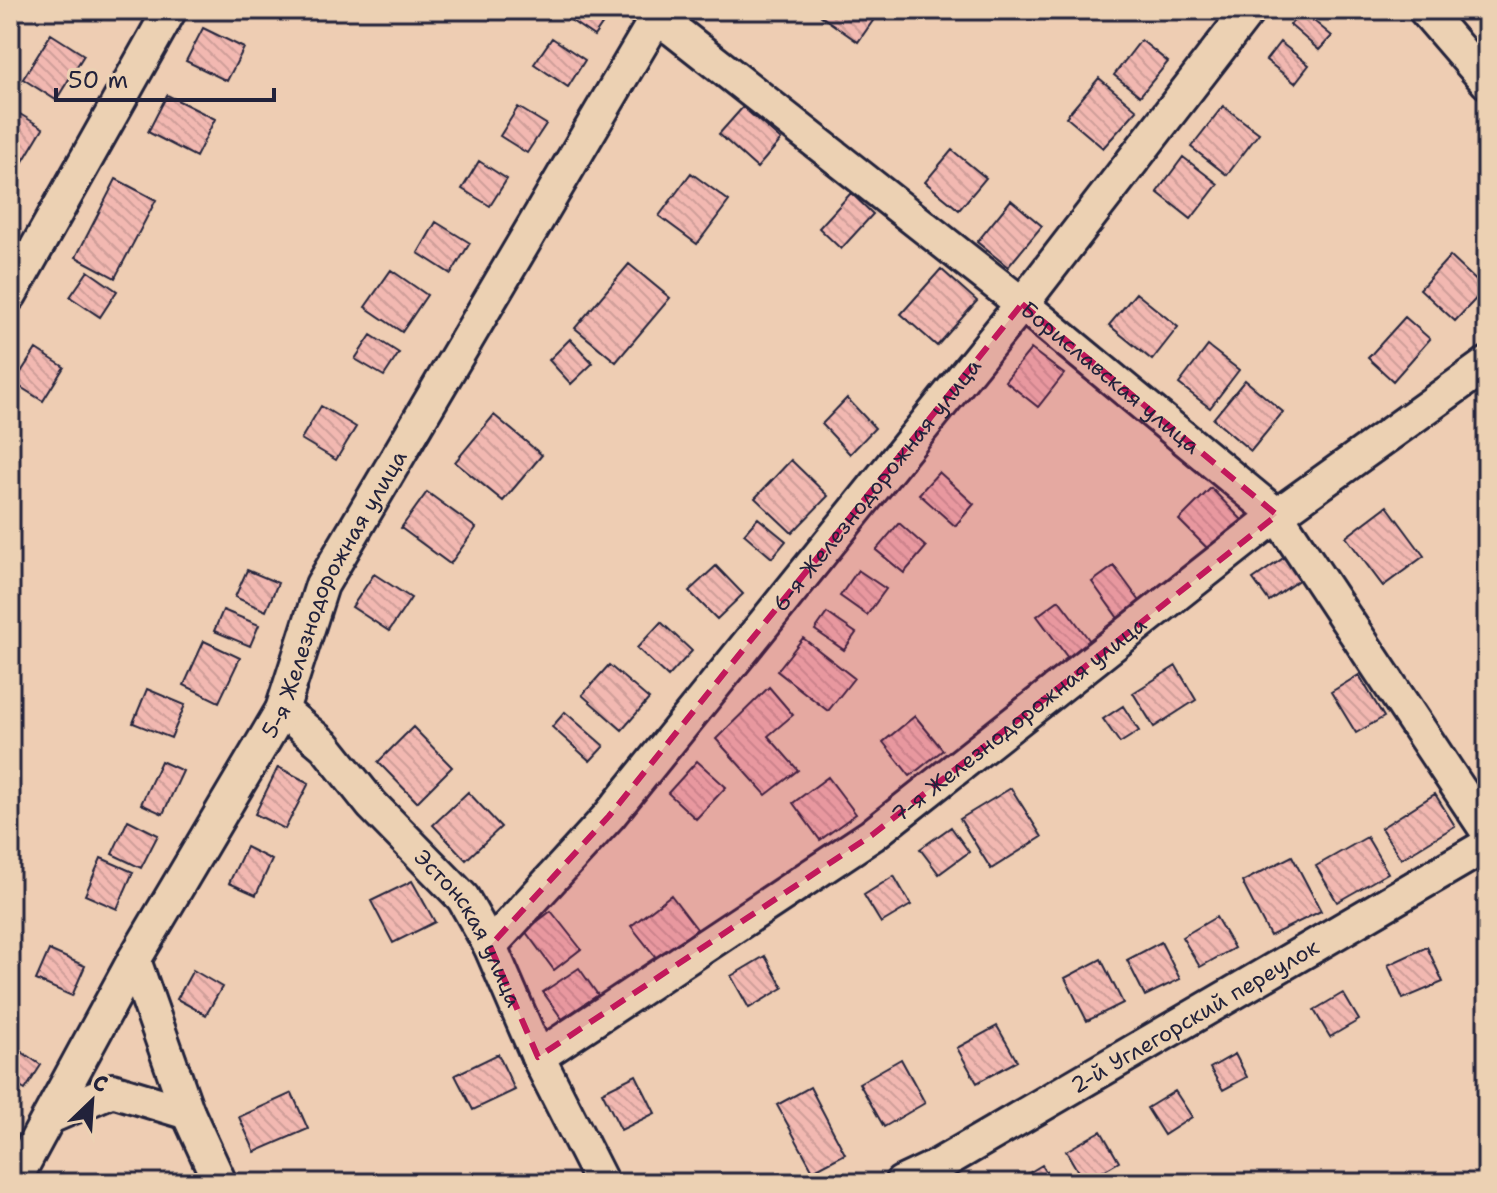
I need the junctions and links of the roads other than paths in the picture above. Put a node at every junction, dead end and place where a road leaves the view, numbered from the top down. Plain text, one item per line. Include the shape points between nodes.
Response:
1 (170, 10) edge
2 (1249, 10) edge
3 (1425, 10) edge
4 (653, 13) edge
5 (1487, 82) edge
6 (10, 295) edge
7 (1022, 304) junction
8 (1487, 364) edge
9 (1277, 515) junction
10 (282, 710) junction
11 (1487, 831) edge
12 (1487, 845) edge
13 (490, 946) junction
14 (134, 960) junction
15 (538, 1057) junction
16 (188, 1113) junction
17 (50, 1117) junction
18 (10, 1180) edge
19 (220, 1183) edge
20 (602, 1183) edge
21 (901, 1183) edge

1 - 6 street
2 - 7 street, 6-я Железнодорожная улица
3 - 5 street
4 - 7 street, Бориславская улица
4 - 10 street, 5-я Железнодорожная улица via 322,585
7 - 9 street, Бориславская улица
7 - 13 street, 6-я Железнодорожная улица via 609,816
8 - 9 street, 7-я Железнодорожная улица
9 - 11 street, Бориславская улица
9 - 15 street, 7-я Железнодорожная улица via 872,835
10 - 13 street, Эстонская улица via 325,746 372,805 463,898
10 - 14 street, 5-я Железнодорожная улица
12 - 21 street, 2-й Углегорский переулок
13 - 15 street, Эстонская улица
14 - 16 street
14 - 17 street, 5-я Железнодорожная улица
15 - 20 street, Эстонская улица
16 - 17 street via 112,1090
16 - 19 street
17 - 18 street, 5-я Железнодорожная улица

